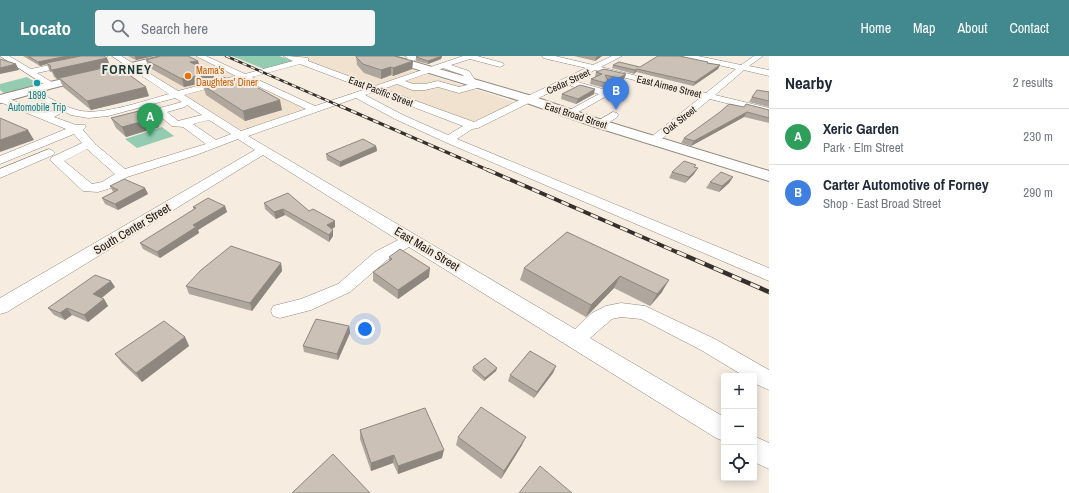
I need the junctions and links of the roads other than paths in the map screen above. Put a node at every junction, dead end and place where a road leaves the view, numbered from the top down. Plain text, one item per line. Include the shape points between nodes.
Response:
1 (4, 56) edge
2 (104, 56) edge
3 (116, 56) edge
4 (174, 56) edge
5 (200, 56) edge
6 (287, 56) edge
7 (383, 56) edge
8 (443, 56) edge
9 (470, 56) edge
10 (546, 56) edge
11 (618, 56) edge
12 (687, 56) edge
13 (760, 56) edge
14 (315, 58) dead end
15 (407, 59) edge
16 (456, 60) junction
17 (302, 61) junction
18 (132, 65) junction
19 (442, 65) junction
20 (500, 65) dead end
21 (743, 67) junction
22 (595, 68) junction
23 (428, 70) junction
24 (30, 72) junction
25 (769, 72) edge
26 (246, 76) junction
27 (396, 81) junction
28 (566, 82) junction
29 (474, 84) junction
30 (50, 85) junction
31 (375, 89) junction
32 (29, 91) junction
33 (175, 95) junction
34 (358, 95) junction
35 (710, 96) junction
36 (528, 99) junction
37 (2, 101) edge
38 (333, 102) junction
39 (188, 103) junction
40 (314, 109) junction
41 (67, 110) junction
42 (160, 111) junction
43 (769, 111) edge
44 (108, 113) junction
45 (569, 113) junction
46 (96, 114) junction
47 (613, 115) dead end
48 (210, 116) junction
49 (44, 117) junction
50 (186, 124) junction
51 (600, 124) junction
52 (473, 126) junction
53 (76, 129) junction
54 (239, 135) junction
55 (57, 138) junction
56 (449, 140) junction
57 (654, 140) junction
58 (88, 144) junction
59 (214, 144) junction
60 (263, 150) junction
61 (0, 160) edge
62 (0, 174) edge
63 (123, 174) junction
64 (769, 176) edge
65 (411, 239) junction
66 (769, 275) edge
67 (0, 307) edge
68 (280, 311) dead end
69 (576, 340) junction
70 (769, 381) edge
71 (721, 428) edge
72 (757, 450) edge
73 (769, 457) edge

1 - 24 street
2 - 24 street
3 - 18 street, East Main Street
4 - 18 main road
5 - 26 street
6 - 17 street, East Pacific Street
7 - 15 main road, East Broad Street
8 - 16 street
9 - 16 street
9 - 20 street
10 - 22 street, East Aimee Street
11 - 22 street, Cedar Street
12 - 21 street
13 - 21 street, Oak Street
14 - 17 street
15 - 23 main road, East Broad Street
16 - 19 street
17 - 26 street
17 - 31 street, East Pacific Street
18 - 30 main road
18 - 33 street, East Main Street
19 - 23 street
19 - 29 street via 466,73
21 - 25 street
21 - 35 street, Oak Street
22 - 28 street, Cedar Street
22 - 35 street, East Aimee Street
23 - 27 street
23 - 29 main road, East Broad Street
24 - 30 street
26 - 33 street
26 - 40 street
27 - 29 street via 412,87 438,84 459,90
27 - 31 street
28 - 36 street, Cedar Street
28 - 45 street via 605,94
29 - 36 main road, East Broad Street
30 - 32 main road
31 - 34 street
31 - 38 street
31 - 52 street, East Pacific Street
32 - 37 main road
32 - 41 street
33 - 39 street, East Main Street
33 - 44 street
34 - 38 street
34 - 56 street
35 - 43 street, East Aimee Street
35 - 57 street, Oak Street
36 - 45 main road, East Broad Street
36 - 52 street, Cedar Street
37 - 49 street
38 - 40 street
39 - 42 street
39 - 48 street, East Main Street
40 - 54 street
41 - 46 street via 80,114
41 - 49 street
42 - 44 street via 154,110 115,120
42 - 50 street via 176,124
44 - 46 street
45 - 51 main road, East Broad Street
46 - 53 street via 88,124
47 - 51 street
48 - 50 street
48 - 54 street, East Main Street
49 - 53 street
50 - 59 street
51 - 57 main road, East Broad Street
52 - 56 street, Cedar Street
53 - 55 street
53 - 58 street
54 - 59 street
54 - 60 street, East Main Street
55 - 61 street
55 - 62 street via 67,142 62,148
56 - 66 street
57 - 64 main road, East Broad Street
58 - 63 street
58 - 63 street via 56,160 88,188 104,187
59 - 63 street
60 - 65 street, East Main Street
60 - 67 street, South Center Street
65 - 68 street via 381,256 344,288 305,305
65 - 69 street, East Main Street
69 - 70 street via 604,313 622,309 645,313 748,366
69 - 71 street, East Main Street
72 - 73 street

